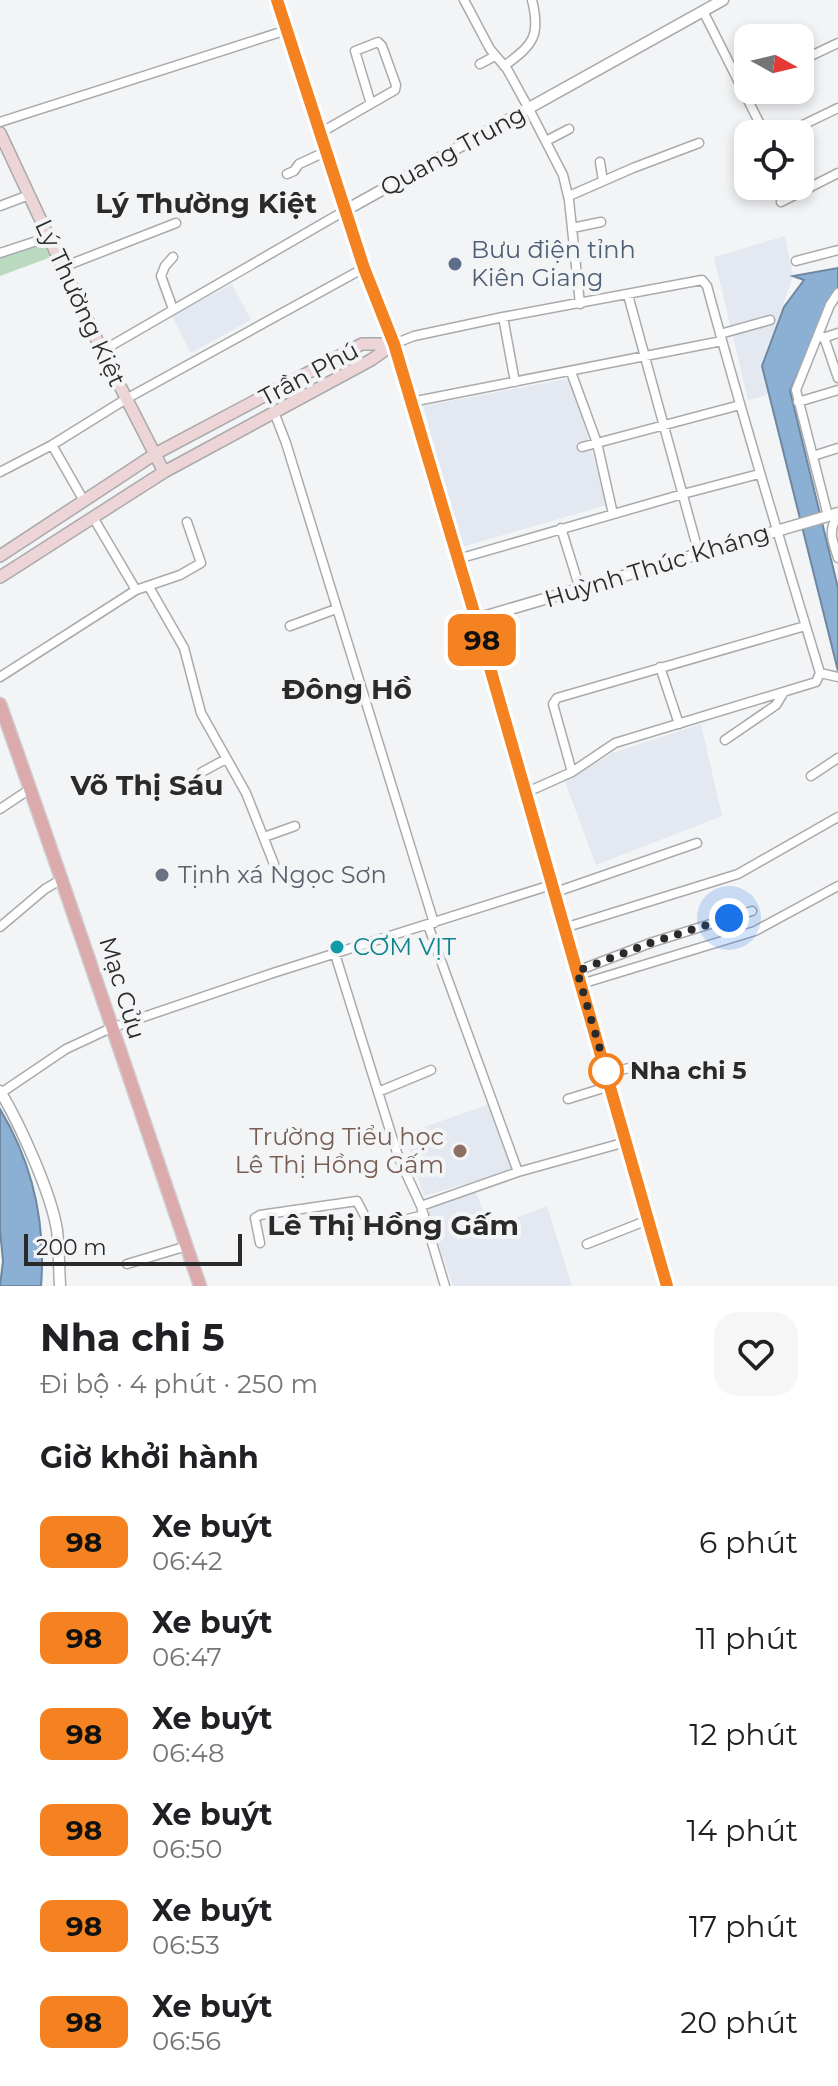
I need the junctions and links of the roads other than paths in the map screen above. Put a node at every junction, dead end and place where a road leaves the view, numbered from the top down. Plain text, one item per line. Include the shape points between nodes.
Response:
1 (277, 0) edge
2 (464, 0) edge
3 (532, 0) edge
4 (723, 0) edge
5 (703, 11) junction
6 (287, 30) junction
7 (838, 43) edge
8 (814, 54) edge
9 (495, 56) junction
10 (480, 64) dead end
11 (504, 66) junction
12 (734, 68) edge
13 (371, 104) junction
14 (838, 108) edge
15 (529, 109) junction
16 (813, 120) edge
17 (0, 122) edge
18 (569, 129) dead end
19 (0, 133) edge
20 (320, 133) junction
21 (546, 141) junction
22 (699, 143) dead end
23 (325, 152) junction
24 (600, 162) dead end
25 (838, 173) edge
26 (287, 174) dead end
27 (603, 181) junction
28 (29, 195) junction
29 (569, 196) junction
30 (781, 202) dead end
31 (0, 206) edge
32 (346, 210) junction
33 (601, 222) dead end
34 (176, 223) dead end
35 (572, 228) junction
36 (49, 237) junction
37 (838, 250) edge
38 (0, 253) edge
39 (173, 257) dead end
40 (796, 261) dead end
41 (63, 267) junction
42 (364, 268) junction
43 (838, 293) edge
44 (628, 295) junction
45 (580, 304) junction
46 (173, 309) junction
47 (503, 317) junction
48 (770, 320) dead end
49 (838, 333) edge
50 (821, 337) junction
51 (721, 338) junction
52 (394, 344) junction
53 (102, 351) junction
54 (644, 356) junction
55 (571, 372) junction
56 (838, 378) edge
57 (515, 382) junction
58 (838, 390) edge
59 (126, 399) junction
60 (411, 402) junction
61 (798, 402) junction
62 (249, 405) junction
63 (740, 405) junction
64 (274, 412) junction
65 (257, 421) junction
66 (662, 424) junction
67 (597, 443) junction
68 (52, 445) junction
69 (582, 447) dead end
70 (838, 448) edge
71 (155, 454) junction
72 (813, 456) junction
73 (0, 472) edge
74 (164, 472) junction
75 (759, 474) junction
76 (683, 494) junction
77 (84, 501) junction
78 (613, 514) junction
79 (832, 516) edge
80 (94, 519) junction
81 (187, 522) dead end
82 (561, 528) junction
83 (782, 528) junction
84 (699, 554) junction
85 (0, 556) edge
86 (838, 558) edge
87 (458, 559) junction
88 (0, 577) edge
89 (149, 587) junction
90 (580, 589) junction
91 (136, 590) junction
92 (336, 609) junction
93 (476, 619) junction
94 (290, 626) dead end
95 (805, 626) junction
96 (660, 667) junction
97 (820, 673) junction
98 (0, 677) edge
99 (838, 677) edge
100 (785, 691) junction
101 (0, 704) edge
102 (679, 724) junction
103 (725, 740) dead end
104 (838, 758) edge
105 (226, 759) junction
106 (202, 772) dead end
107 (572, 772) junction
108 (811, 776) dead end
109 (30, 789) junction
110 (525, 793) junction
111 (0, 809) edge
112 (838, 817) edge
113 (295, 826) dead end
114 (264, 837) junction
115 (697, 843) dead end
116 (274, 864) dead end
117 (62, 879) junction
118 (838, 886) edge
119 (552, 889) junction
120 (752, 911) dead end
121 (431, 924) junction
122 (0, 927) edge
123 (564, 928) junction
124 (335, 954) junction
125 (577, 971) junction
126 (581, 984) junction
127 (111, 1028) junction
128 (647, 1064) dead end
129 (431, 1070) dead end
130 (607, 1073) junction
131 (610, 1086) junction
132 (1, 1092) edge
133 (378, 1092) junction
134 (568, 1099) dead end
135 (626, 1142) junction
136 (518, 1172) junction
137 (422, 1210) junction
138 (648, 1220) junction
139 (260, 1243) dead end
140 (587, 1244) dead end
141 (187, 1246) junction
142 (127, 1264) dead end
143 (60, 1286) edge
144 (200, 1286) edge
145 (445, 1286) edge
146 (667, 1286) edge

1 - 6 street
2 - 9 street
3 - 11 street via 537,21 532,41
4 - 5 street, Quang Trung
5 - 12 street
5 - 15 street, Quang Trung
6 - 17 street
6 - 20 street
7 - 8 street
9 - 10 street
9 - 11 street
11 - 15 street
13 - 13 street via 396,88 378,42 355,51
13 - 20 street
14 - 16 street
15 - 21 street
15 - 32 street, Quang Trung
18 - 21 street
19 - 28 main road, Lý Thường Kiệt
20 - 23 street
21 - 29 street
22 - 27 street
23 - 26 street
23 - 32 street
24 - 27 street
25 - 30 street
27 - 29 street
28 - 31 street
28 - 36 main road, Lý Thường Kiệt
29 - 35 street
32 - 42 street
32 - 46 street, Quang Trung
33 - 35 street
34 - 41 street
35 - 45 street
36 - 38 street
36 - 41 main road, Lý Thường Kiệt
37 - 40 street
39 - 46 street via 161,276
41 - 53 main road, Lý Thường Kiệt
42 - 52 street
42 - 59 street
43 - 50 street
44 - 45 street
44 - 51 street via 702,280
44 - 54 street
45 - 47 street
46 - 53 street, Quang Trung
47 - 52 street
47 - 57 street
48 - 51 street
49 - 50 street
50 - 56 street
50 - 61 street via 796,386
51 - 54 street
51 - 63 street
52 - 60 main road
52 - 62 main road, Trần Phú via 362,344
52 - 64 main road, Trần Phú
53 - 59 main road, Lý Thường Kiệt
54 - 55 street
54 - 66 street
55 - 57 street
55 - 67 street
57 - 60 street
58 - 61 street
59 - 68 street
59 - 71 main road, Lý Thường Kiệt
60 - 87 main road
61 - 72 street
62 - 65 street
62 - 71 main road, Trần Phú
63 - 66 street
63 - 75 street
64 - 65 main road, Trần Phú
64 - 92 street
65 - 74 main road, Trần Phú
66 - 67 street
66 - 76 street
67 - 69 street
67 - 78 street
68 - 73 street
68 - 77 street
70 - 72 street
71 - 74 main road, Lý Thường Kiệt
71 - 77 main road, Trần Phú
72 - 79 street
74 - 80 main road, Trần Phú
75 - 76 street
75 - 83 street
76 - 78 street
76 - 84 street
77 - 80 main road
77 - 85 main road, Trần Phú
78 - 82 street
79 - 83 street, Huỳnh Thúc Kháng
79 - 86 street via 831,539
80 - 88 main road, Trần Phú
80 - 91 street
81 - 89 street via 201,563
82 - 87 street
82 - 90 street
83 - 84 street, Huỳnh Thúc Kháng
83 - 95 street
84 - 90 street, Huỳnh Thúc Kháng
87 - 93 main road
89 - 91 street
89 - 105 street via 184,648 201,713
90 - 93 street, Huỳnh Thúc Kháng
91 - 98 street
92 - 94 street
92 - 121 street
93 - 110 main road
95 - 96 street
95 - 97 street
96 - 102 street
96 - 107 street via 553,700
97 - 99 street
97 - 100 street via 816,682
100 - 102 street
100 - 103 street via 770,710
101 - 109 main road, Mạc Cửu
102 - 107 street via 615,743
104 - 108 street
105 - 106 street
105 - 114 street
107 - 110 street
109 - 111 street
109 - 117 main road, Mạc Cửu
110 - 119 main road
112 - 123 street via 738,874
113 - 114 street
114 - 116 street
115 - 119 street
117 - 122 street
117 - 127 main road, Mạc Cửu
118 - 126 street via 755,931
119 - 121 street
119 - 123 main road
120 - 125 street
121 - 124 street
121 - 136 street
123 - 125 main road
124 - 127 street
124 - 133 street
125 - 126 main road
126 - 130 main road
127 - 132 street via 66,1049
127 - 141 main road, Mạc Cửu
128 - 130 street
129 - 133 street
130 - 131 main road
131 - 134 street
131 - 135 main road
132 - 143 street via 50,1205
133 - 137 street via 405,1177
135 - 136 street
135 - 138 main road
136 - 137 street
137 - 139 street via 371,1228 357,1201 260,1215 255,1218
137 - 145 street
138 - 140 street
138 - 146 main road
141 - 142 street
141 - 144 main road, Mạc Cửu

